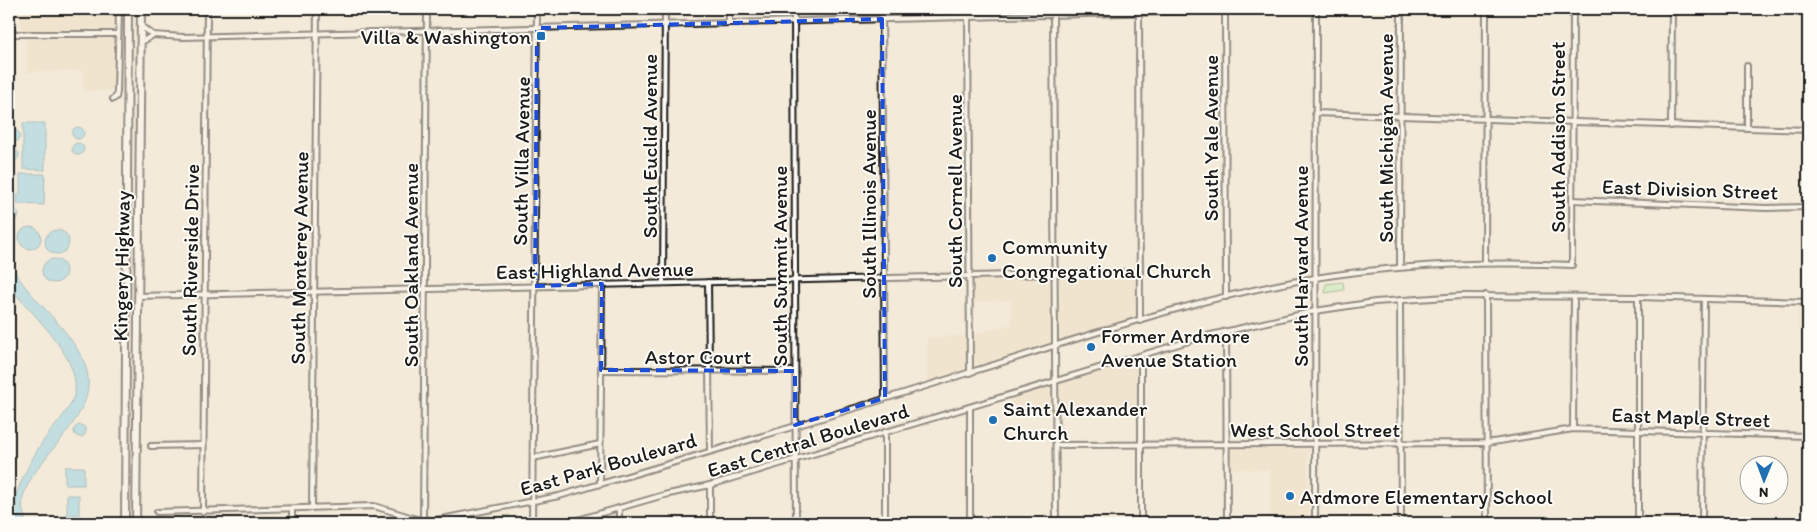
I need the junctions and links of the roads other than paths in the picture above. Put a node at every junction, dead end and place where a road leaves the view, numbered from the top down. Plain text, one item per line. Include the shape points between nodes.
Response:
1 (119, 9) edge
2 (128, 9) edge
3 (140, 9) edge
4 (208, 9) edge
5 (317, 9) edge
6 (427, 9) edge
7 (537, 9) edge
8 (665, 9) edge
9 (730, 9) edge
10 (794, 9) edge
11 (882, 9) edge
12 (968, 9) edge
13 (1053, 9) edge
14 (1280, 9) edge
15 (1316, 9) edge
16 (1401, 9) edge
17 (1486, 9) edge
18 (1573, 9) edge
19 (1672, 9) edge
20 (1225, 10) edge
21 (1139, 11) edge
22 (1053, 15) junction
23 (968, 17) junction
24 (882, 19) junction
25 (794, 21) junction
26 (729, 23) junction
27 (665, 24) junction
28 (140, 26) junction
29 (537, 28) junction
30 (427, 31) junction
31 (9, 34) edge
32 (118, 34) junction
33 (317, 34) junction
34 (153, 35) junction
35 (207, 36) junction
36 (140, 42) junction
37 (1747, 66) dead end
38 (112, 99) dead end
39 (1315, 113) junction
40 (1400, 116) junction
41 (1486, 120) junction
42 (1572, 123) junction
43 (1671, 126) junction
44 (1747, 128) junction
45 (1808, 130) edge
46 (1572, 200) junction
47 (1808, 207) edge
48 (1485, 263) junction
49 (1572, 264) joint
50 (1400, 267) junction
51 (1140, 272) junction
52 (1055, 274) junction
53 (969, 276) junction
54 (884, 278) junction
55 (1314, 278) junction
56 (794, 280) junction
57 (708, 282) junction
58 (663, 283) junction
59 (602, 284) junction
60 (535, 286) junction
61 (425, 290) junction
62 (314, 292) junction
63 (1486, 295) junction
64 (136, 296) junction
65 (205, 296) junction
66 (1226, 297) junction
67 (1574, 297) junction
68 (1638, 297) junction
69 (1704, 299) junction
70 (1400, 300) junction
71 (1808, 302) edge
72 (1315, 311) junction
73 (1140, 320) junction
74 (1226, 330) junction
75 (1056, 346) junction
76 (1141, 356) junction
77 (601, 370) junction
78 (709, 371) junction
79 (795, 371) junction
80 (970, 373) junction
81 (1056, 381) junction
82 (885, 398) junction
83 (970, 406) junction
84 (795, 425) junction
85 (1573, 429) junction
86 (1638, 431) junction
87 (884, 432) junction
88 (1703, 432) junction
89 (1808, 436) edge
90 (600, 444) junction
91 (1315, 444) junction
92 (1400, 444) junction
93 (1486, 444) junction
94 (203, 445) junction
95 (1056, 445) junction
96 (1141, 445) junction
97 (1227, 445) junction
98 (151, 446) dead end
99 (710, 451) junction
100 (533, 458) junction
101 (796, 459) junction
102 (600, 484) junction
103 (710, 485) junction
104 (533, 503) junction
105 (312, 508) junction
106 (619, 508) junction
107 (292, 509) junction
108 (157, 512) dead end
109 (203, 512) junction
110 (423, 521) junction
111 (582, 521) edge
112 (125, 523) edge
113 (136, 523) edge
114 (292, 523) edge
115 (532, 523) edge
116 (567, 523) edge
117 (619, 523) edge
118 (710, 523) edge
119 (796, 523) edge
120 (885, 523) edge
121 (970, 523) edge
122 (1056, 523) edge
123 (1142, 523) edge
124 (1227, 523) edge
125 (1315, 523) edge
126 (1401, 523) edge
127 (1487, 523) edge
128 (1638, 523) edge
129 (1702, 523) edge

1 - 32 street
2 - 112 highway, Kingery Highway
3 - 28 highway, Kingery Highway
4 - 35 street, South Riverside Drive
5 - 33 street, South Monterey Avenue
6 - 30 street, South Oakland Avenue
7 - 29 street, South Villa Avenue
8 - 27 street, South Euclid Avenue
9 - 26 street
10 - 25 street, South Summit Avenue
11 - 24 street, South Illinois Avenue
12 - 23 street, South Cornell Avenue
13 - 22 street
14 - 20 street
15 - 39 street, South Harvard Avenue
16 - 40 street, South Michigan Avenue
17 - 41 street
18 - 42 street, South Addison Street
19 - 43 street
20 - 21 street
20 - 66 street, South Yale Avenue
21 - 22 street
21 - 51 street
22 - 23 street
22 - 52 street
23 - 24 street
23 - 53 street, South Cornell Avenue
24 - 25 street
24 - 54 street, South Illinois Avenue
25 - 26 street
25 - 56 street, South Summit Avenue
26 - 27 street
27 - 29 street
27 - 58 street, South Euclid Avenue
28 - 34 street
28 - 36 highway, Kingery Highway
29 - 30 street
29 - 60 street, South Villa Avenue
30 - 33 street
30 - 61 street, South Oakland Avenue
31 - 32 street
32 - 38 street via 117,92
33 - 35 street
33 - 62 street, South Monterey Avenue
34 - 35 street
34 - 36 street
35 - 65 street, South Riverside Drive
36 - 64 highway, Kingery Highway
37 - 44 street
39 - 40 street
39 - 55 street, South Harvard Avenue
40 - 41 street
40 - 50 street, South Michigan Avenue
41 - 42 street
41 - 48 street
42 - 43 street
42 - 46 street, South Addison Street
43 - 44 street
44 - 45 street
46 - 47 street, East Division Street
46 - 49 street, South Addison Street
48 - 49 street, East Park Boulevard
48 - 50 street, East Park Boulevard
50 - 55 street, East Park Boulevard
51 - 52 street, East Highland Avenue
51 - 73 street
52 - 53 street, East Highland Avenue
52 - 75 street
53 - 54 street, East Highland Avenue
53 - 80 street, South Cornell Avenue
54 - 56 street, East Highland Avenue
54 - 82 street, South Illinois Avenue
55 - 66 street, East Park Boulevard
55 - 72 street, South Harvard Avenue
56 - 57 street, East Highland Avenue
56 - 79 street, South Summit Avenue
57 - 58 street, East Highland Avenue
57 - 78 street
58 - 59 street, East Highland Avenue
59 - 60 street, East Highland Avenue
59 - 77 street
60 - 61 street, East Highland Avenue
60 - 100 street, South Villa Avenue
61 - 62 street, East Highland Avenue
61 - 110 street, South Oakland Avenue
62 - 65 street, East Highland Avenue
62 - 105 street, South Monterey Avenue
63 - 67 street, East Central Boulevard
63 - 70 street, East Central Boulevard
63 - 93 street
64 - 65 street, East Highland Avenue
64 - 113 highway, Kingery Highway
65 - 94 street, South Riverside Drive
66 - 73 street, East Park Boulevard
67 - 68 street, East Central Boulevard
67 - 85 street
68 - 69 street, East Central Boulevard
68 - 86 street
69 - 71 street, East Central Boulevard
69 - 88 street
70 - 72 street, East Central Boulevard
70 - 92 street
72 - 74 street, East Central Boulevard
72 - 91 street, South Harvard Avenue
73 - 75 street, East Park Boulevard
74 - 76 street, East Central Boulevard
74 - 97 street
75 - 80 street, East Park Boulevard
75 - 81 street
76 - 81 street, East Central Boulevard
76 - 96 street
77 - 78 street, Astor Court
77 - 90 street
78 - 79 street, Astor Court
78 - 99 street
79 - 84 street, South Summit Avenue
80 - 82 street, East Park Boulevard
81 - 83 street, East Central Boulevard
81 - 95 street
82 - 84 street, East Park Boulevard
83 - 87 street, East Central Boulevard
83 - 121 street
84 - 99 street, East Park Boulevard
84 - 101 street, South Summit Avenue
85 - 86 street, East Maple Street
85 - 93 street, West School Street
86 - 88 street, East Maple Street
86 - 128 street
87 - 101 street, East Central Boulevard
87 - 120 street
88 - 89 street, East Maple Street
88 - 129 street
90 - 100 street
90 - 102 street
91 - 92 street, West School Street
91 - 97 street, West School Street
91 - 125 street, South Harvard Avenue
92 - 93 street, West School Street
92 - 126 street
93 - 127 street
94 - 98 street
94 - 109 street, South Riverside Drive
95 - 96 street, West School Street
95 - 122 street
96 - 97 street, West School Street
96 - 123 street
97 - 124 street
99 - 102 street, East Park Boulevard
100 - 104 street, South Villa Avenue
101 - 103 street, East Central Boulevard
101 - 119 street, South Summit Avenue
102 - 104 street, East Park Boulevard
103 - 106 street, East Central Boulevard
103 - 118 street
104 - 110 street, East Park Boulevard
104 - 115 street, South Villa Avenue
105 - 107 street, East Park Boulevard
105 - 110 street, East Park Boulevard via 374,506
106 - 111 street, East Central Boulevard
106 - 117 street
107 - 109 street, East Park Boulevard
107 - 114 street
108 - 109 street, East Park Boulevard
111 - 116 street, East Central Boulevard

